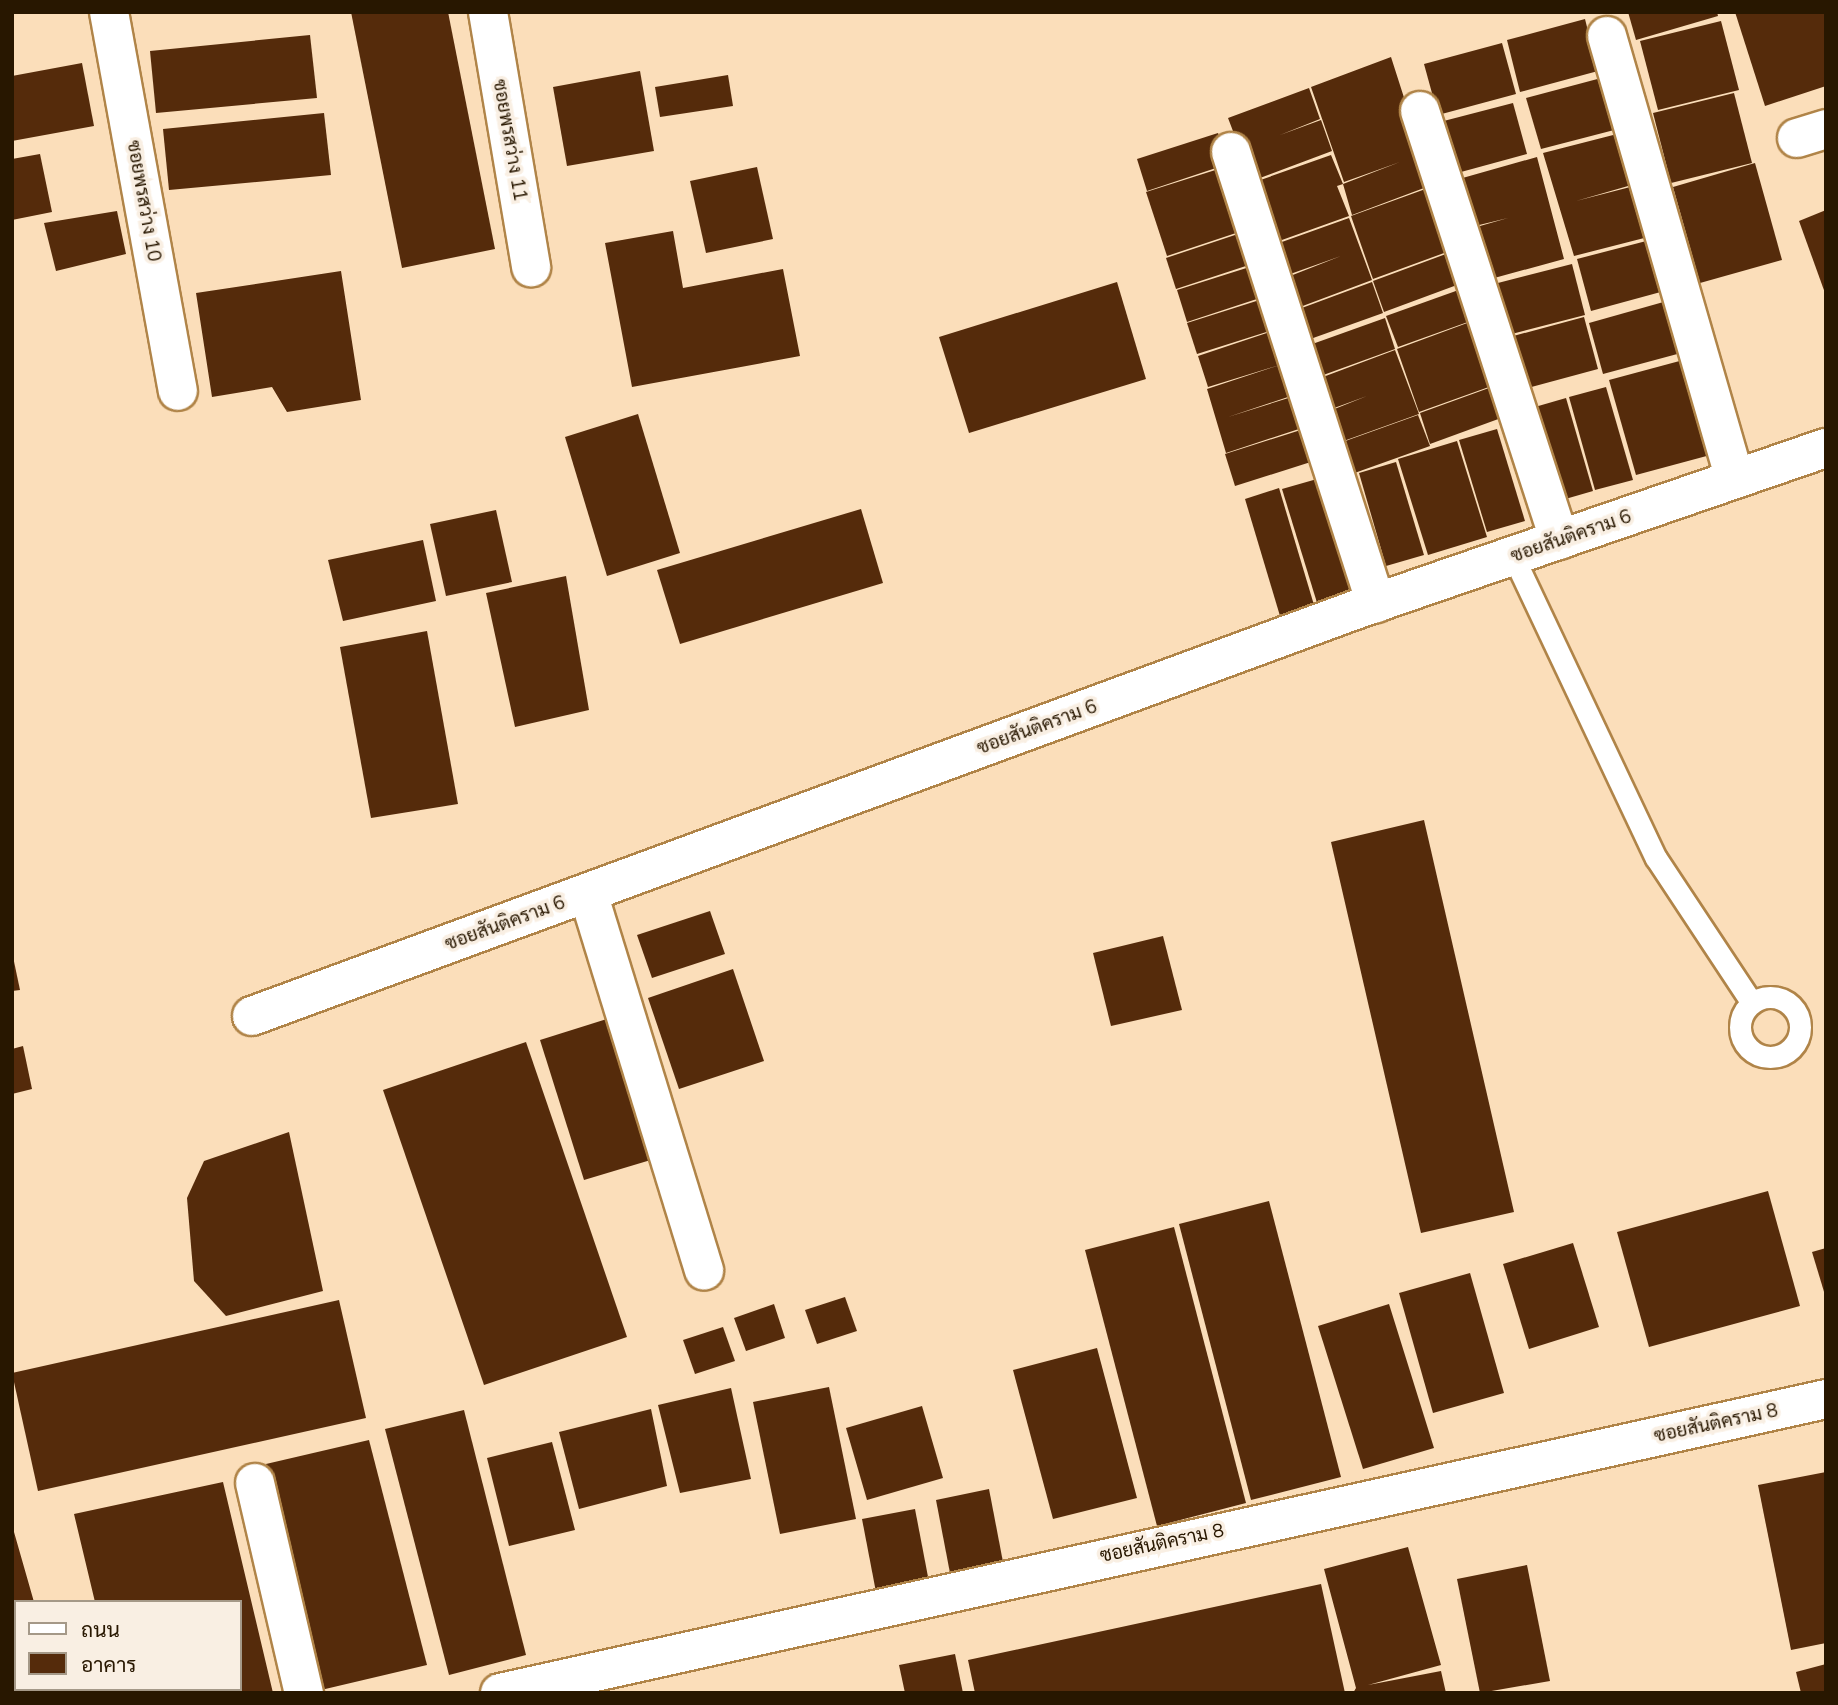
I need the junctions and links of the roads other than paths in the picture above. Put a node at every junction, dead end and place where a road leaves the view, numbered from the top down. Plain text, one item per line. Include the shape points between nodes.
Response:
1 (109, 12) edge
2 (488, 12) edge
3 (1607, 36) dead end
4 (1420, 110) dead end
5 (1231, 152) dead end
6 (531, 267) dead end
7 (178, 391) dead end
8 (1826, 448) edge
9 (1735, 479) junction
10 (1559, 540) junction
11 (1513, 556) junction
12 (1376, 603) junction
13 (588, 893) junction
14 (1752, 1003) dead end
15 (252, 1016) dead end
16 (705, 1271) dead end
17 (1826, 1399) edge
18 (255, 1483) dead end
19 (304, 1693) edge
20 (499, 1693) edge

1 - 7 street, ซอยพรสว่าง 10
2 - 6 street, ซอยพรสว่าง 11
3 - 9 street
4 - 10 street
5 - 12 street
8 - 9 street, ซอยสันติคราม 6
9 - 10 street, ซอยสันติคราม 6
10 - 11 street, ซอยสันติคราม 6
11 - 12 street, ซอยสันติคราม 6
11 - 14 lane via 1656,858
12 - 13 street, ซอยสันติคราม 6
13 - 15 street, ซอยสันติคราม 6
13 - 16 street
17 - 20 street, ซอยสันติคราม 8
18 - 19 street

